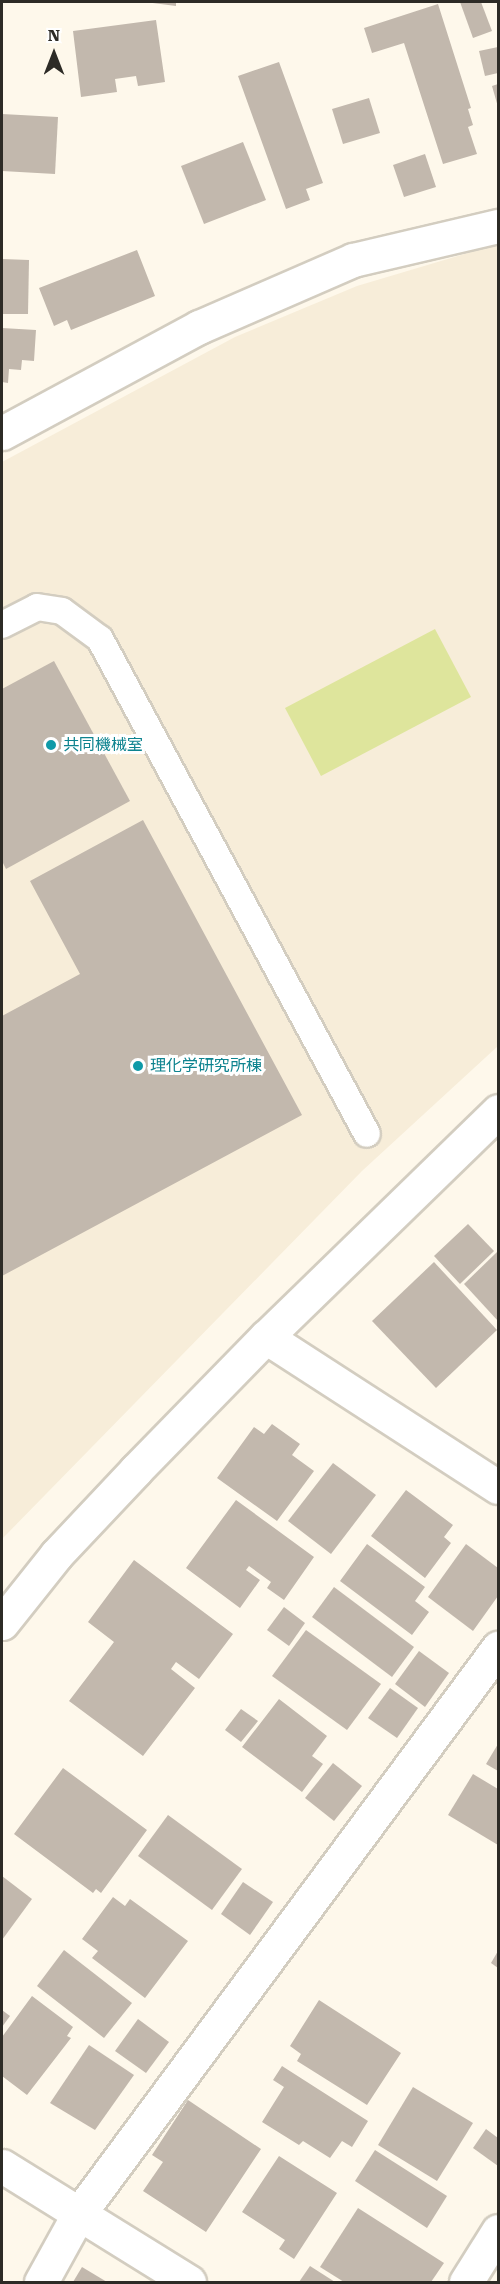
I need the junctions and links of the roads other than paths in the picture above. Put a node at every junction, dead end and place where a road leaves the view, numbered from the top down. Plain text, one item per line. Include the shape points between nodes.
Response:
1 (498, 226) edge
2 (2, 433) edge
3 (2, 625) edge
4 (498, 1111) edge
5 (367, 1134) dead end
6 (266, 1337) junction
7 (498, 1487) edge
8 (2, 1623) edge
9 (498, 1648) edge
10 (2, 2166) edge
11 (78, 2215) junction
12 (498, 2231) edge
13 (41, 2283) edge
14 (189, 2283) edge
15 (466, 2283) edge

1 - 2 street via 353,260 199,327
3 - 5 lane via 38,608 62,611 100,639
4 - 6 street
6 - 7 street
6 - 8 street via 56,1555
9 - 11 street
10 - 11 street
11 - 13 street
11 - 14 street
12 - 15 street

